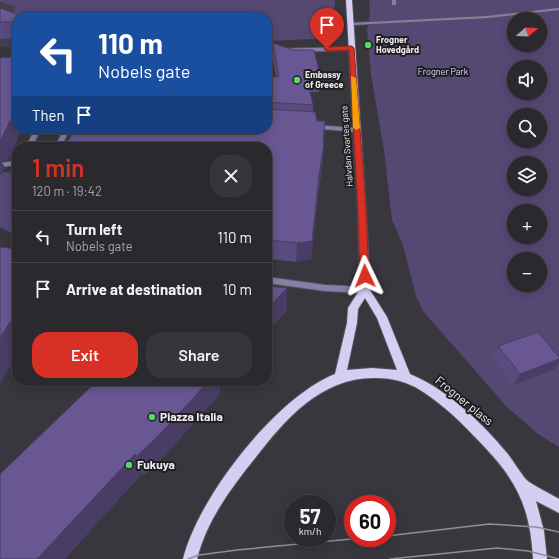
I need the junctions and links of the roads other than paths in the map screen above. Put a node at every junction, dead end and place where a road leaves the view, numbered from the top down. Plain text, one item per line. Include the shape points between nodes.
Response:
1 (349, 0) edge
2 (559, 9) edge
3 (351, 24) junction
4 (352, 48) junction
5 (272, 51) edge
6 (307, 127) edge
7 (357, 130) junction
8 (12, 164) edge
9 (0, 165) edge
10 (272, 281) edge
11 (365, 290) junction
12 (340, 377) junction
13 (405, 377) junction
14 (523, 486) junction
15 (559, 506) edge
16 (190, 559) edge
17 (540, 559) edge

1 - 3 main road, Halvdan Svartes gate
2 - 3 street via 487,17
3 - 4 main road, Halvdan Svartes gate
4 - 5 street
4 - 7 main road, Halvdan Svartes gate
6 - 7 street
7 - 11 main road, Halvdan Svartes gate
8 - 9 street
10 - 11 street
11 - 12 main road via 353,308
11 - 13 main road, Halvdan Svartes gate via 382,317
12 - 13 main road, Frogner plass via 377,372
12 - 16 main road, Frogner plass via 316,390 273,426 206,517 194,541
13 - 14 main road, Frogner plass via 425,388 473,425 506,461
14 - 15 main road
14 - 17 main road, Frogner plass via 539,540

